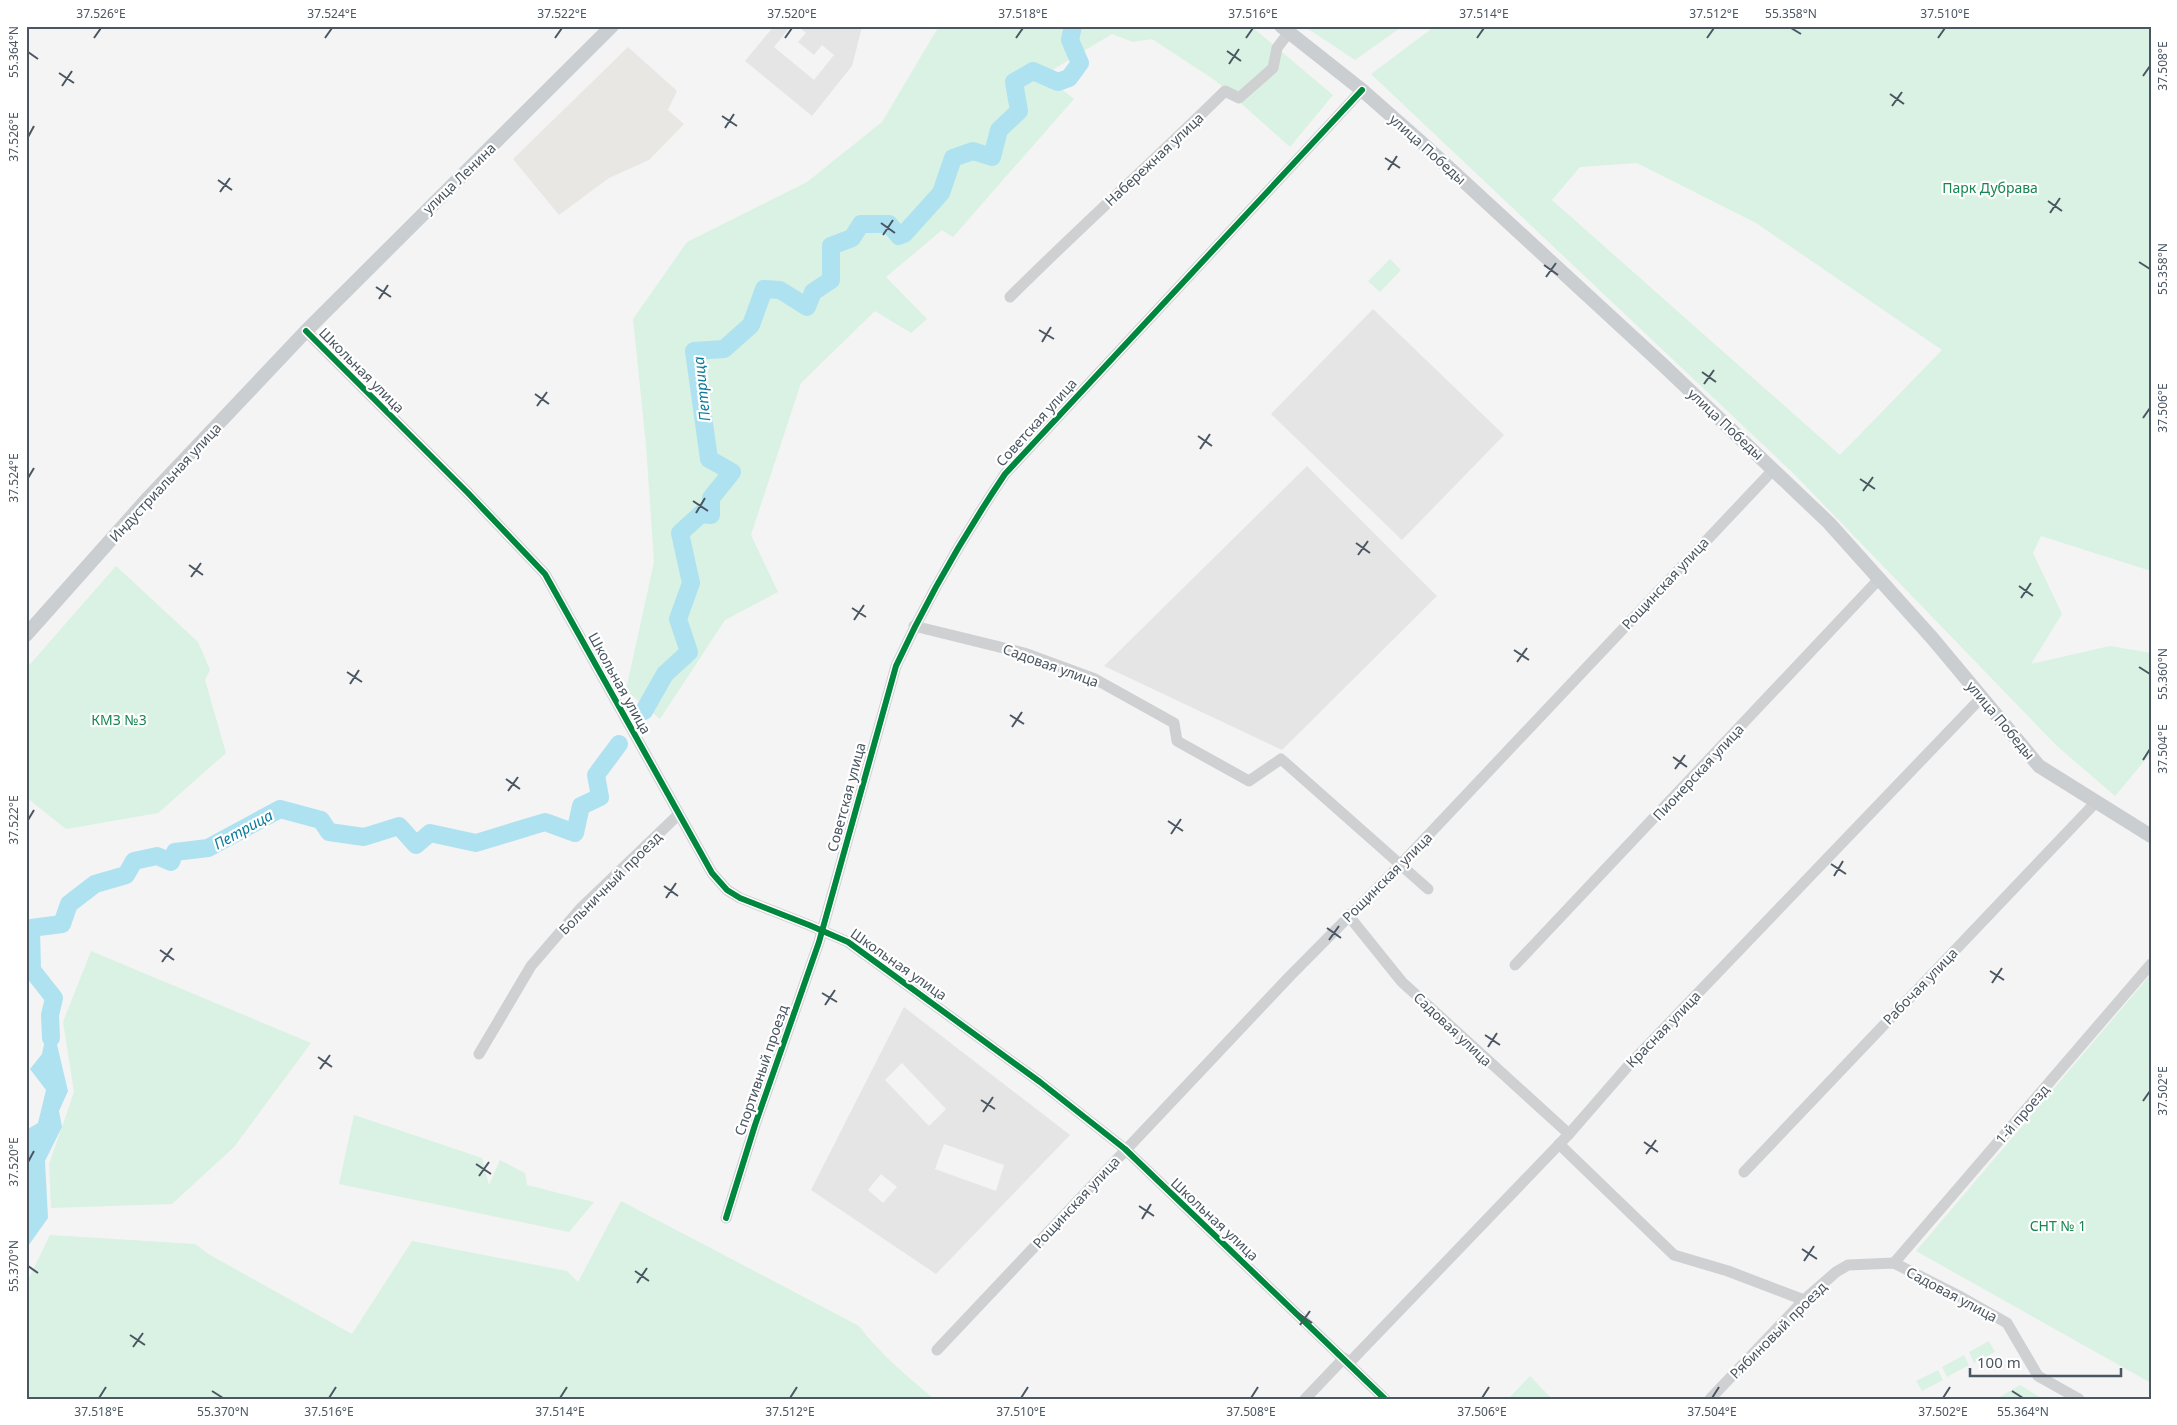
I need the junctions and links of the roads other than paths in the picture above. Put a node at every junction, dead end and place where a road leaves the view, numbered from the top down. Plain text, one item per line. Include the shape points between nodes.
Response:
1 (612, 26) edge
2 (1285, 29) edge
3 (1362, 90) junction
4 (1010, 297) dead end
5 (306, 331) junction
6 (1774, 469) junction
7 (1880, 578) junction
8 (914, 626) junction
9 (26, 635) edge
10 (1981, 698) junction
11 (2097, 801) junction
12 (679, 814) junction
13 (2151, 836) edge
14 (1400, 865) junction
15 (1428, 889) dead end
16 (1348, 915) junction
17 (822, 930) junction
18 (2151, 964) edge
19 (1515, 965) dead end
20 (479, 1054) dead end
21 (1569, 1134) junction
22 (1559, 1144) junction
23 (1125, 1150) junction
24 (1744, 1172) dead end
25 (726, 1218) dead end
26 (1894, 1263) junction
27 (1848, 1265) joint
28 (1804, 1300) junction
29 (937, 1350) dead end
30 (1346, 1361) junction
31 (1305, 1399) edge
32 (1384, 1399) edge
33 (1710, 1399) edge
34 (2079, 1399) edge

1 - 5 main road, улица Ленина
2 - 3 main road, улица Победы
2 - 4 street, Набережная улица via 1273,68 1238,98 1225,91 1078,228
3 - 6 main road, улица Победы via 1489,203
3 - 8 street, Советская улица via 1005,474
5 - 9 main road, Индустриальная улица via 148,498
5 - 12 street, Школьная улица via 545,574
6 - 7 main road, улица Победы
6 - 14 street, Рощинская улица
7 - 10 main road, улица Победы
7 - 19 street, Пионерская улица
8 - 14 street, Садовая улица via 1024,653 1095,679 1174,723 1177,741 1249,782 1281,759
8 - 17 street, Советская улица via 896,666
10 - 11 main road, улица Победы via 2038,766
10 - 21 street, Красная улица via 1629,1065
11 - 13 main road, улица Победы
11 - 24 street, Рабочая улица
12 - 17 street, Школьная улица via 712,873 728,890 740,898
12 - 20 street, Больничный проезд via 580,909 531,966
14 - 15 street, Садовая улица
14 - 16 street, Рощинская улица
16 - 21 street, Садовая улица via 1402,982
16 - 23 street, Рощинская улица
17 - 23 street, Школьная улица via 848,942 874,960 1040,1082
17 - 25 street, Спортивный проезд
18 - 26 street, 1-й проезд
21 - 22 street, Красная улица
22 - 28 street via 1674,1255 1728,1271
22 - 30 street, Красная улица
23 - 29 street, Рощинская улица
23 - 30 street, Школьная улица
26 - 27 street, Садовая улица
26 - 34 street, Садовая улица via 2007,1323 2038,1376
27 - 28 street, Рябиновый проезд
28 - 33 street, Рябиновый проезд
30 - 31 street, Красная улица
30 - 32 street, Школьная улица

